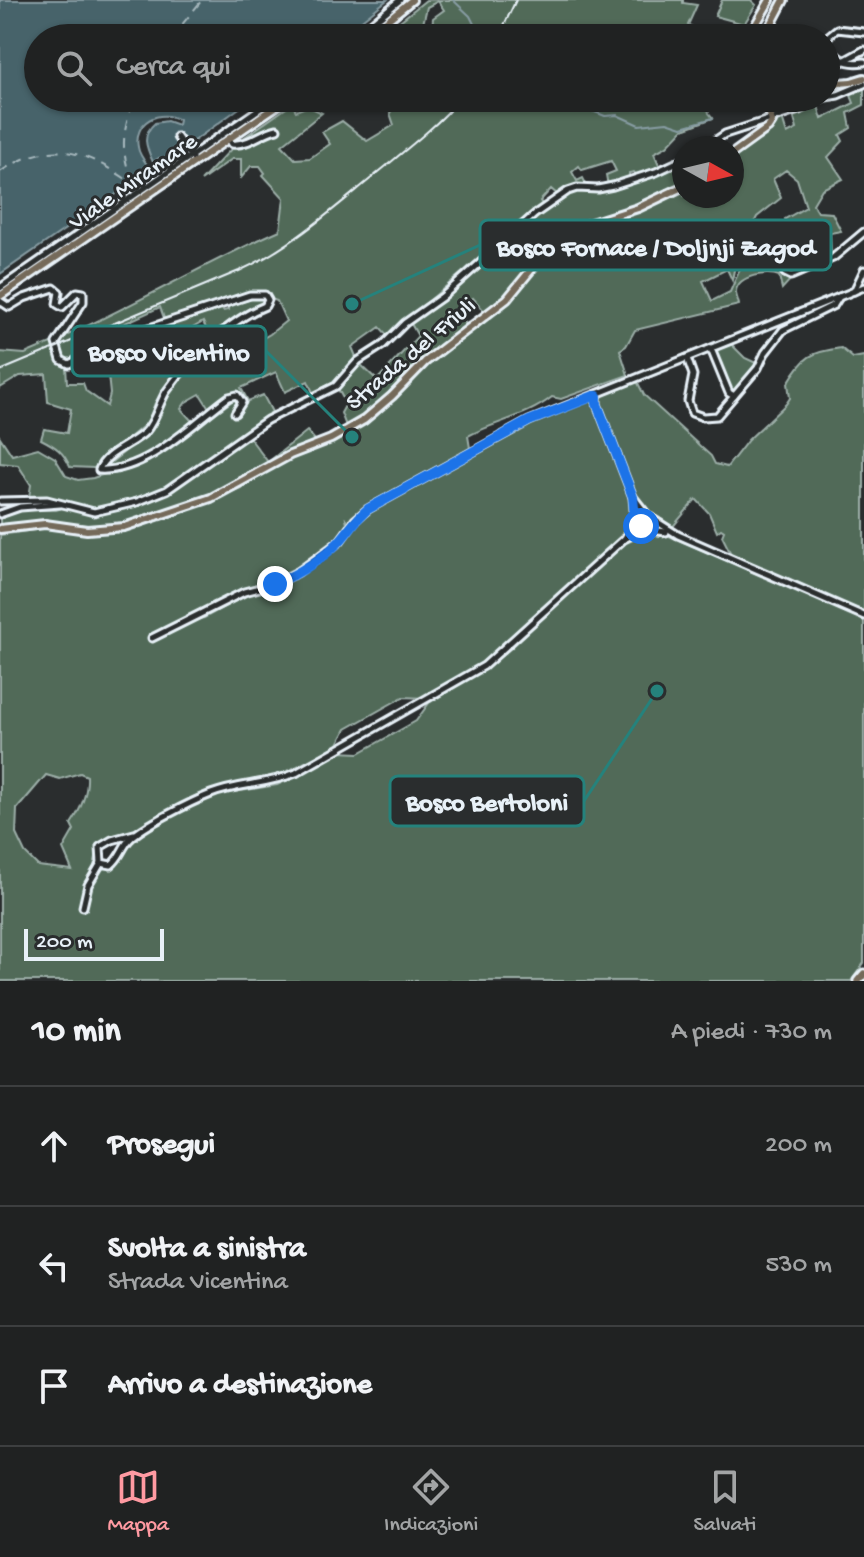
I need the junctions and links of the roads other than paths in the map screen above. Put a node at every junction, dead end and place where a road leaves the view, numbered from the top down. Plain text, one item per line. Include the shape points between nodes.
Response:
1 (400, 0) edge
2 (412, 0) edge
3 (770, 0) edge
4 (784, 0) edge
5 (371, 24) edge
6 (382, 24) edge
7 (756, 24) edge
8 (771, 24) edge
9 (840, 29) edge
10 (864, 32) edge
11 (864, 50) edge
12 (840, 59) edge
13 (840, 61) edge
14 (845, 61) junction
15 (864, 62) edge
16 (864, 81) edge
17 (840, 83) edge
18 (840, 94) edge
19 (256, 112) edge
20 (268, 112) edge
21 (770, 112) edge
22 (789, 112) edge
23 (773, 119) junction
24 (277, 129) dead end
25 (722, 136) edge
26 (177, 137) dead end
27 (229, 139) junction
28 (744, 145) edge
29 (192, 158) junction
30 (672, 165) edge
31 (672, 192) edge
32 (758, 229) dead end
33 (864, 232) edge
34 (864, 270) edge
35 (864, 287) edge
36 (0, 288) edge
37 (853, 292) junction
38 (839, 297) junction
39 (0, 299) edge
40 (711, 349) junction
41 (687, 358) junction
42 (735, 395) junction
43 (597, 396) junction
44 (235, 413) dead end
45 (633, 497) junction
46 (0, 501) edge
47 (61, 504) junction
48 (0, 514) edge
49 (648, 516) junction
50 (635, 520) junction
51 (0, 529) edge
52 (644, 529) junction
53 (678, 535) junction
54 (624, 539) junction
55 (864, 616) edge
56 (152, 638) dead end
57 (139, 832) junction
58 (101, 863) junction
59 (83, 907) dead end

1 - 5 street
2 - 6 main road
3 - 7 main road
4 - 8 main road
9 - 10 street
11 - 14 street
12 - 14 street
13 - 14 street
14 - 15 street
16 - 17 main road
16 - 18 street
19 - 29 street
20 - 27 main road, Viale Miramare
21 - 23 main road
22 - 23 street
23 - 25 street
23 - 28 main road
24 - 27 street via 241,145
26 - 29 street
27 - 39 main road, Viale Miramare
29 - 36 street
30 - 47 street via 613,186 568,191 358,361 336,386 267,420 167,490 94,512
31 - 51 main road, Strada del Friuli via 560,239 494,311 425,362 364,420 331,439 211,498 124,527 87,530 45,524
32 - 33 street via 789,276 833,258
34 - 37 street
35 - 37 street
37 - 38 street
38 - 40 street
38 - 42 street via 834,305 783,330
39 - 44 street via 9,307 54,288 62,307 77,292 83,293 83,302 56,343 61,360 69,364 128,335 250,295 265,295 265,306 191,360 145,433 99,470 143,459 237,395 242,402
40 - 41 street
40 - 42 street via 729,393
41 - 42 street via 693,375 688,401 692,413 717,416
41 - 43 street
43 - 45 street
43 - 56 street via 529,421 368,509 340,541 287,579 244,592
45 - 49 street
45 - 50 street
46 - 47 street
47 - 48 street
49 - 50 street
49 - 52 street
49 - 53 street
50 - 52 street
50 - 54 street
52 - 53 street
52 - 54 street
53 - 55 street
54 - 57 street via 467,677 296,773 209,794
57 - 58 street via 115,862
57 - 58 street via 103,845
58 - 59 street

